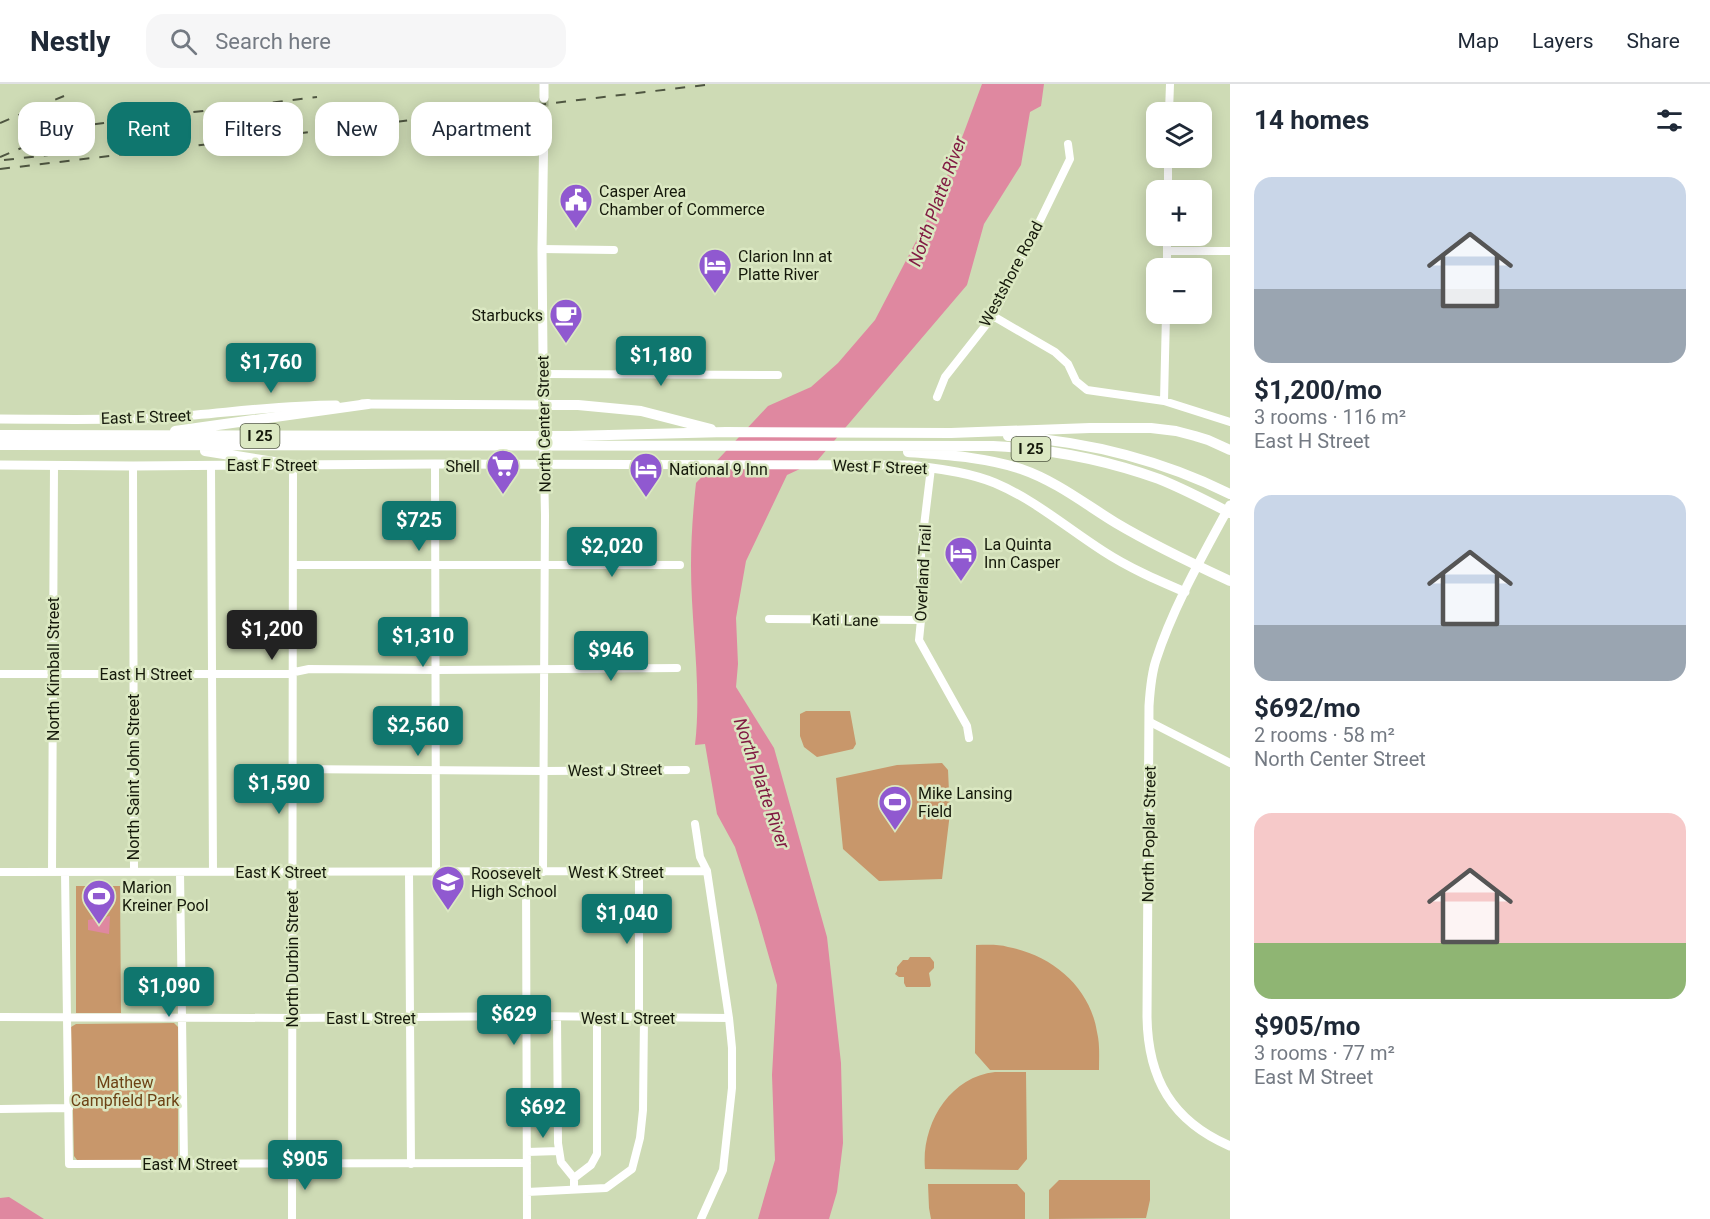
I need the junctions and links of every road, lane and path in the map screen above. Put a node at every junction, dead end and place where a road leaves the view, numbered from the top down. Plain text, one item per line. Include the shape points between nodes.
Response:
1 (544, 84) edge
2 (1170, 84) edge
3 (544, 98) tunnel mouth
4 (1169, 102) edge
5 (1068, 144) dead end
6 (543, 156) edge
7 (1167, 246) edge
8 (542, 249) junction
9 (614, 250) dead end
10 (1167, 251) junction
11 (1230, 251) edge
12 (1167, 258) edge
13 (993, 316) junction
14 (1166, 324) edge
15 (543, 374) junction
16 (778, 375) dead end
17 (937, 397) dead end
18 (1164, 401) junction
19 (368, 404) junction
20 (543, 405) junction
21 (0, 419) edge
22 (1230, 422) edge
23 (726, 432) junction
24 (951, 433) junction
25 (0, 435) edge
26 (570, 440) junction
27 (138, 441) junction
28 (0, 445) edge
29 (861, 446) junction
30 (1230, 450) edge
31 (435, 464) junction
32 (0, 465) edge
33 (54, 465) junction
34 (212, 465) junction
35 (293, 465) junction
36 (544, 465) junction
37 (133, 466) junction
38 (931, 468) junction
39 (1230, 494) edge
40 (1230, 505) edge
41 (1230, 513) edge
42 (545, 564) junction
43 (293, 565) junction
44 (435, 565) junction
45 (680, 565) dead end
46 (1198, 566) junction
47 (1230, 581) edge
48 (1185, 592) junction
49 (769, 619) dead end
50 (921, 620) junction
51 (677, 668) dead end
52 (436, 670) junction
53 (544, 670) junction
54 (293, 672) junction
55 (54, 673) junction
56 (0, 674) edge
57 (133, 674) junction
58 (213, 674) junction
59 (1150, 722) junction
60 (969, 738) dead end
61 (1230, 763) edge
62 (292, 770) junction
63 (436, 770) junction
64 (686, 770) dead end
65 (544, 771) junction
66 (695, 824) dead end
67 (707, 871) junction
68 (0, 872) edge
69 (52, 872) junction
70 (66, 872) junction
71 (134, 872) junction
72 (180, 872) junction
73 (213, 872) junction
74 (292, 872) junction
75 (409, 872) junction
76 (436, 872) junction
77 (526, 872) junction
78 (543, 872) junction
79 (639, 872) junction
80 (68, 1016) junction
81 (526, 1016) junction
82 (0, 1017) edge
83 (182, 1017) junction
84 (557, 1017) junction
85 (642, 1017) junction
86 (292, 1018) junction
87 (410, 1018) junction
88 (597, 1018) junction
89 (729, 1018) junction
90 (69, 1108) junction
91 (0, 1109) edge
92 (1230, 1146) edge
93 (559, 1151) junction
94 (527, 1152) junction
95 (184, 1163) junction
96 (527, 1163) junction
97 (291, 1164) junction
98 (411, 1164) junction
99 (574, 1178) junction
100 (574, 1188) junction
101 (527, 1192) junction
102 (292, 1219) edge
103 (527, 1219) edge
104 (701, 1219) edge

1 - 3 main road
2 - 4 street
5 - 13 street, Westshore Road via 1070,159
6 - 8 main road, North Center Street
7 - 10 street
8 - 9 street
8 - 15 main road, North Center Street
10 - 11 street
10 - 12 street
13 - 17 street, Westshore Road via 945,377
13 - 18 street via 1055,352 1087,390
14 - 18 street
15 - 16 street
15 - 20 main road, North Center Street
18 - 22 street
19 - 20 main road, East E Street
19 - 21 main road, East E Street via 271,407 160,418
19 - 27 highway
20 - 23 highway via 641,411
20 - 36 main road, North Center Street
23 - 24 highway, I 25
23 - 26 highway, I 25
24 - 30 highway via 1151,428 1195,436
24 - 39 highway, I 25 via 1049,440 1097,448 1201,479
25 - 27 highway, I 25
26 - 27 highway, I 25
26 - 29 highway, I 25
27 - 28 highway, I 25
27 - 35 highway
29 - 41 highway, I 25 via 1041,450 1160,480
29 - 46 highway via 971,458 1020,469 1059,486 1139,536
31 - 35 main road, East F Street
31 - 36 main road, East F Street
31 - 44 street
32 - 33 main road, East F Street
33 - 37 main road, East F Street
33 - 55 street, North Kimball Street
34 - 35 main road, East F Street
34 - 37 main road, East F Street
34 - 58 street
35 - 43 street, North Durbin Street
36 - 38 main road, West F Street
36 - 42 street, North Center Street
37 - 57 street, North Saint John Street
38 - 48 main road, West F Street via 1005,488 1104,552
38 - 50 street, Overland Trail via 921,551
40 - 46 main road, North Poplar Street
42 - 44 street
42 - 45 street
42 - 53 street, North Center Street
43 - 44 street
43 - 54 street, North Durbin Street
44 - 52 street
46 - 47 highway
46 - 48 main road, North Poplar Street
48 - 59 main road, North Poplar Street via 1155,662 1150,685
49 - 50 street, Kati Lane
50 - 60 street, Overland Trail via 919,640 967,726
51 - 53 street, East H Street
52 - 53 street, East H Street
52 - 54 street, East H Street
52 - 63 street
53 - 65 street, North Center Street
54 - 58 street, East H Street
54 - 62 street, North Durbin Street
55 - 56 street, East H Street
55 - 57 street, East H Street
55 - 69 street, North Kimball Street
57 - 58 street, East H Street
57 - 71 street, North Saint John Street
58 - 73 street
59 - 61 street
59 - 92 main road, North Poplar Street via 1149,1048 1157,1076 1176,1107 1204,1133
62 - 63 street, West J Street
62 - 74 street, North Durbin Street
63 - 65 street, West J Street
63 - 76 street
64 - 65 street, West J Street
65 - 78 street, North Center Street
66 - 67 street via 700,857
67 - 79 street, West K Street
67 - 89 street
68 - 69 street, East K Street
69 - 70 street, East K Street
70 - 71 street, East K Street
70 - 80 street
71 - 72 street, East K Street
72 - 73 street, East K Street
72 - 83 street
73 - 74 street, East K Street
74 - 75 street, East K Street
74 - 86 street, North Durbin Street
75 - 76 street, East K Street
75 - 87 street
76 - 77 street, East K Street
77 - 78 street, West K Street
77 - 81 street
78 - 79 street, West K Street
79 - 85 street
80 - 82 street, East L Street
80 - 83 street, East L Street
80 - 90 street
81 - 84 street, West L Street
81 - 87 street, East L Street
81 - 94 street
83 - 86 street, East L Street
83 - 95 street
84 - 88 street, West L Street
84 - 93 street
85 - 88 street, West L Street
85 - 89 street, West L Street
85 - 100 street via 643,1110 632,1169 606,1188
86 - 87 street, East L Street
86 - 97 street, North Durbin Street
87 - 98 street
88 - 99 street via 597,1154 591,1165
89 - 104 street via 732,1088 723,1170
90 - 91 street
90 - 95 street, East M Street via 69,1164
93 - 94 street
93 - 99 street via 561,1162
94 - 96 street
95 - 97 street, East M Street
96 - 98 street, East M Street
96 - 101 street
97 - 98 street, East M Street
97 - 102 street, North Durbin Street
99 - 100 street
100 - 101 street
101 - 103 street

